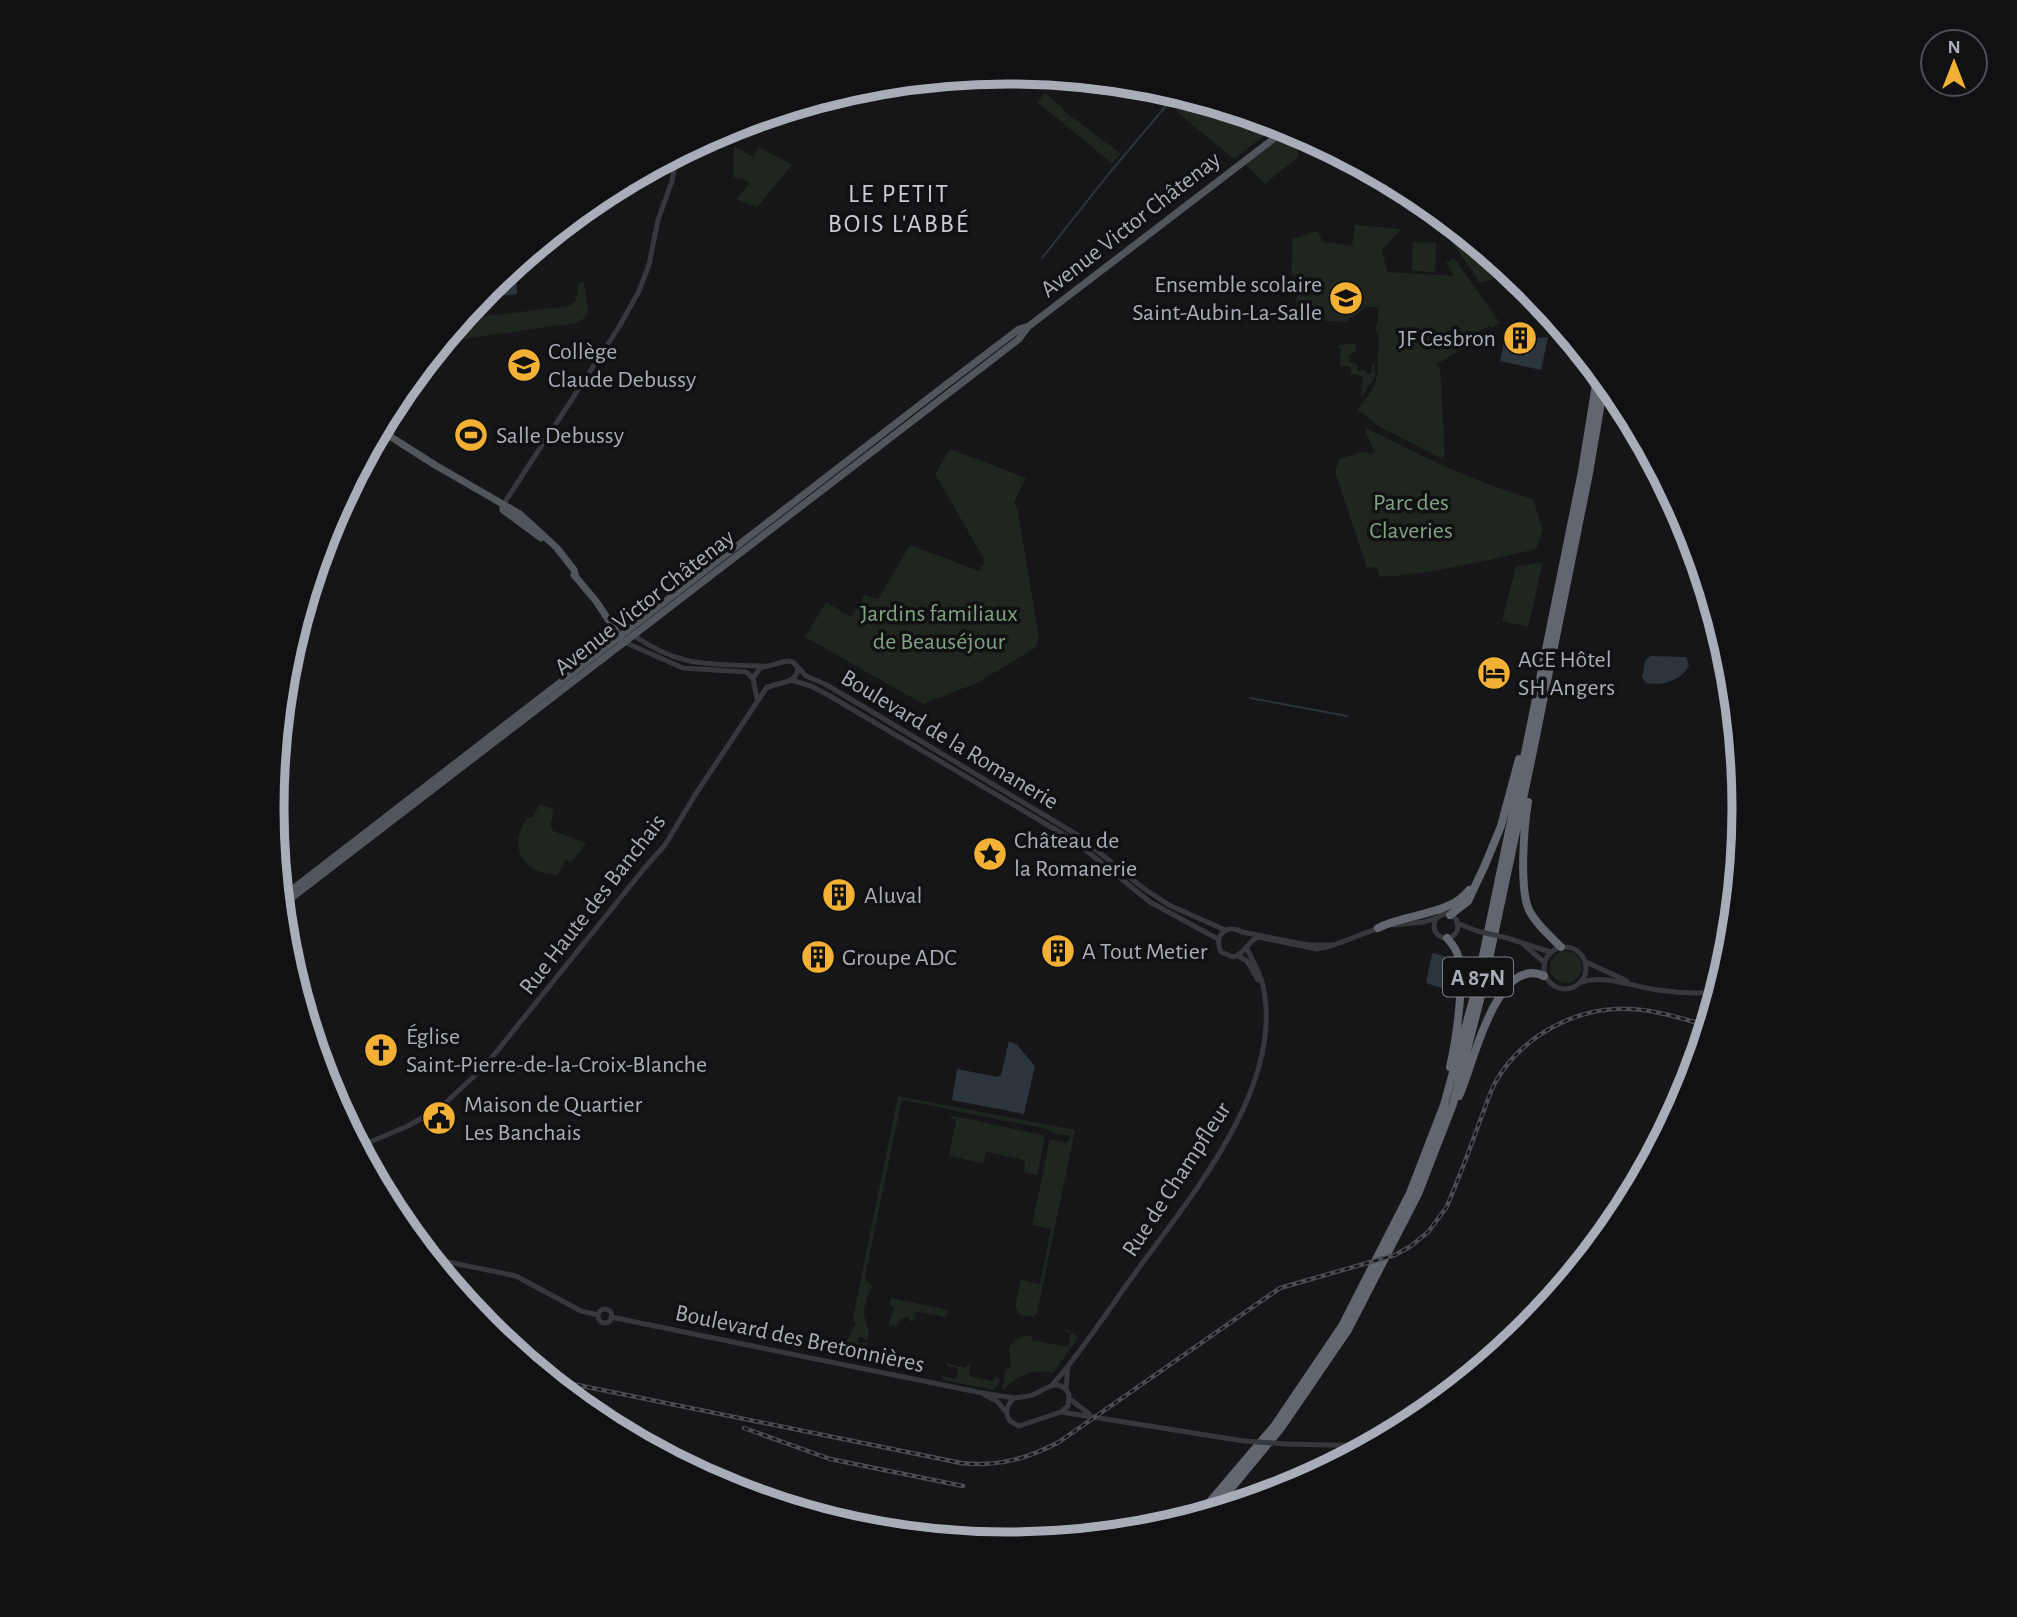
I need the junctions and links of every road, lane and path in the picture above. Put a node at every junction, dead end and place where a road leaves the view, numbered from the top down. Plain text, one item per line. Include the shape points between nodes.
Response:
1 (1278, 136) edge
2 (675, 166) edge
3 (1596, 385) edge
4 (1602, 394) edge
5 (388, 434) edge
6 (503, 505) junction
7 (607, 618) junction
8 (630, 633) junction
9 (621, 640) junction
10 (673, 661) junction
11 (774, 666) junction
12 (798, 668) junction
13 (791, 680) junction
14 (755, 681) junction
15 (766, 687) junction
16 (1538, 692) junction
17 (757, 702) junction
18 (1531, 761) junction
19 (1481, 873) junction
20 (289, 892) edge
21 (290, 899) edge
22 (1450, 915) junction
23 (1436, 918) junction
24 (1424, 922) junction
25 (1457, 923) junction
26 (1378, 929) junction
27 (1434, 929) junction
28 (1225, 930) junction
29 (1474, 931) junction
30 (1242, 932) junction
31 (1455, 933) junction
32 (1447, 938) junction
33 (1218, 939) junction
34 (1518, 941) junction
35 (1333, 945) junction
36 (1246, 946) junction
37 (1561, 947) junction
38 (1550, 952) junction
39 (1238, 956) junction
40 (1544, 962) junction
41 (1586, 962) junction
42 (1544, 975) junction
43 (1582, 982) junction
44 (1638, 986) junction
45 (1709, 993) edge
46 (1265, 996) junction
47 (1448, 1104) junction
48 (366, 1143) edge
49 (443, 1261) edge
50 (598, 1315) junction
51 (611, 1317) junction
52 (1069, 1363) junction
53 (1053, 1384) junction
54 (1066, 1389) junction
55 (982, 1394) junction
56 (1014, 1398) junction
57 (1070, 1399) junction
58 (1006, 1412) junction
59 (1061, 1412) junction
60 (1095, 1416) junction
61 (1352, 1446) edge
62 (1221, 1501) edge
63 (1207, 1505) edge

1 - 8 main road, Avenue Victor Châtenay via 1029,326 1024,335 941,393
2 - 6 street via 649,265 635,299
3 - 16 highway, A 87N
4 - 18 highway, A 87N
5 - 6 main road
6 - 7 main road via 503,510 544,540
7 - 8 main road
7 - 9 main road
8 - 9 main road, Avenue Victor Châtenay
8 - 10 street
9 - 10 street
9 - 20 main road, Avenue Victor Châtenay
9 - 21 main road, Avenue Victor Châtenay
10 - 11 street
10 - 14 street via 701,671 744,671
11 - 12 street via 790,661
11 - 14 street via 758,669
12 - 13 street
12 - 28 street, Boulevard de la Romanerie via 1079,836 1169,905
13 - 15 street
13 - 33 street, Boulevard de la Romanerie via 830,696 1073,840 1150,902
14 - 15 street
14 - 17 street
15 - 17 street, Rue Haute des Banchais
16 - 19 highway via 1504,816
16 - 47 highway, A 87N
17 - 48 street, Rue Haute des Banchais via 665,845 485,1066 427,1116
18 - 37 highway via 1525,895 1532,916
18 - 47 highway, A 87N via 1482,992
19 - 22 highway via 1468,901
19 - 26 highway via 1461,900
22 - 23 street
22 - 25 street
23 - 24 street
23 - 27 street
24 - 26 street
24 - 27 street
25 - 29 street
25 - 31 street
26 - 35 street
27 - 32 street
28 - 30 street
28 - 33 street
29 - 31 street
29 - 34 street, bridge
30 - 35 street via 1308,945
30 - 36 street
31 - 32 street
32 - 47 highway via 1457,954 1459,973 1452,1058 1443,1094
33 - 39 street via 1221,952
34 - 38 street
34 - 40 street
35 - 36 street via 1309,948 1258,937
36 - 39 street
36 - 46 street, Rue de Champfleur
37 - 38 street
37 - 41 street via 1576,950
38 - 40 street
39 - 46 street, Rue de Champfleur via 1247,961
40 - 42 street
41 - 43 street
41 - 44 street
42 - 43 street via 1551,985 1563,990
42 - 47 highway via 1527,973 1504,989 1460,1095
43 - 44 street via 1592,978
44 - 45 street
46 - 52 street, Rue de Champfleur via 1262,1049 1236,1124
47 - 62 highway, A 87N via 1418,1194 1348,1330 1281,1428
47 - 63 highway, A 87N via 1410,1193 1342,1326 1275,1425
49 - 50 street via 516,1276 581,1311
50 - 51 street via 604,1322
50 - 51 street via 605,1309
51 - 55 street, Boulevard des Bretonnières
52 - 53 street, Rue de Champfleur
52 - 54 street, Rue de Champfleur
53 - 54 street
53 - 56 street via 1034,1395
54 - 57 street
55 - 56 street, Boulevard des Bretonnières
55 - 58 street, Boulevard des Bretonnières
56 - 58 street
57 - 59 street
57 - 60 street
58 - 59 street, Boulevard des Bretonnières via 1010,1421 1023,1426
59 - 60 street
60 - 61 street, bridge via 1244,1441

